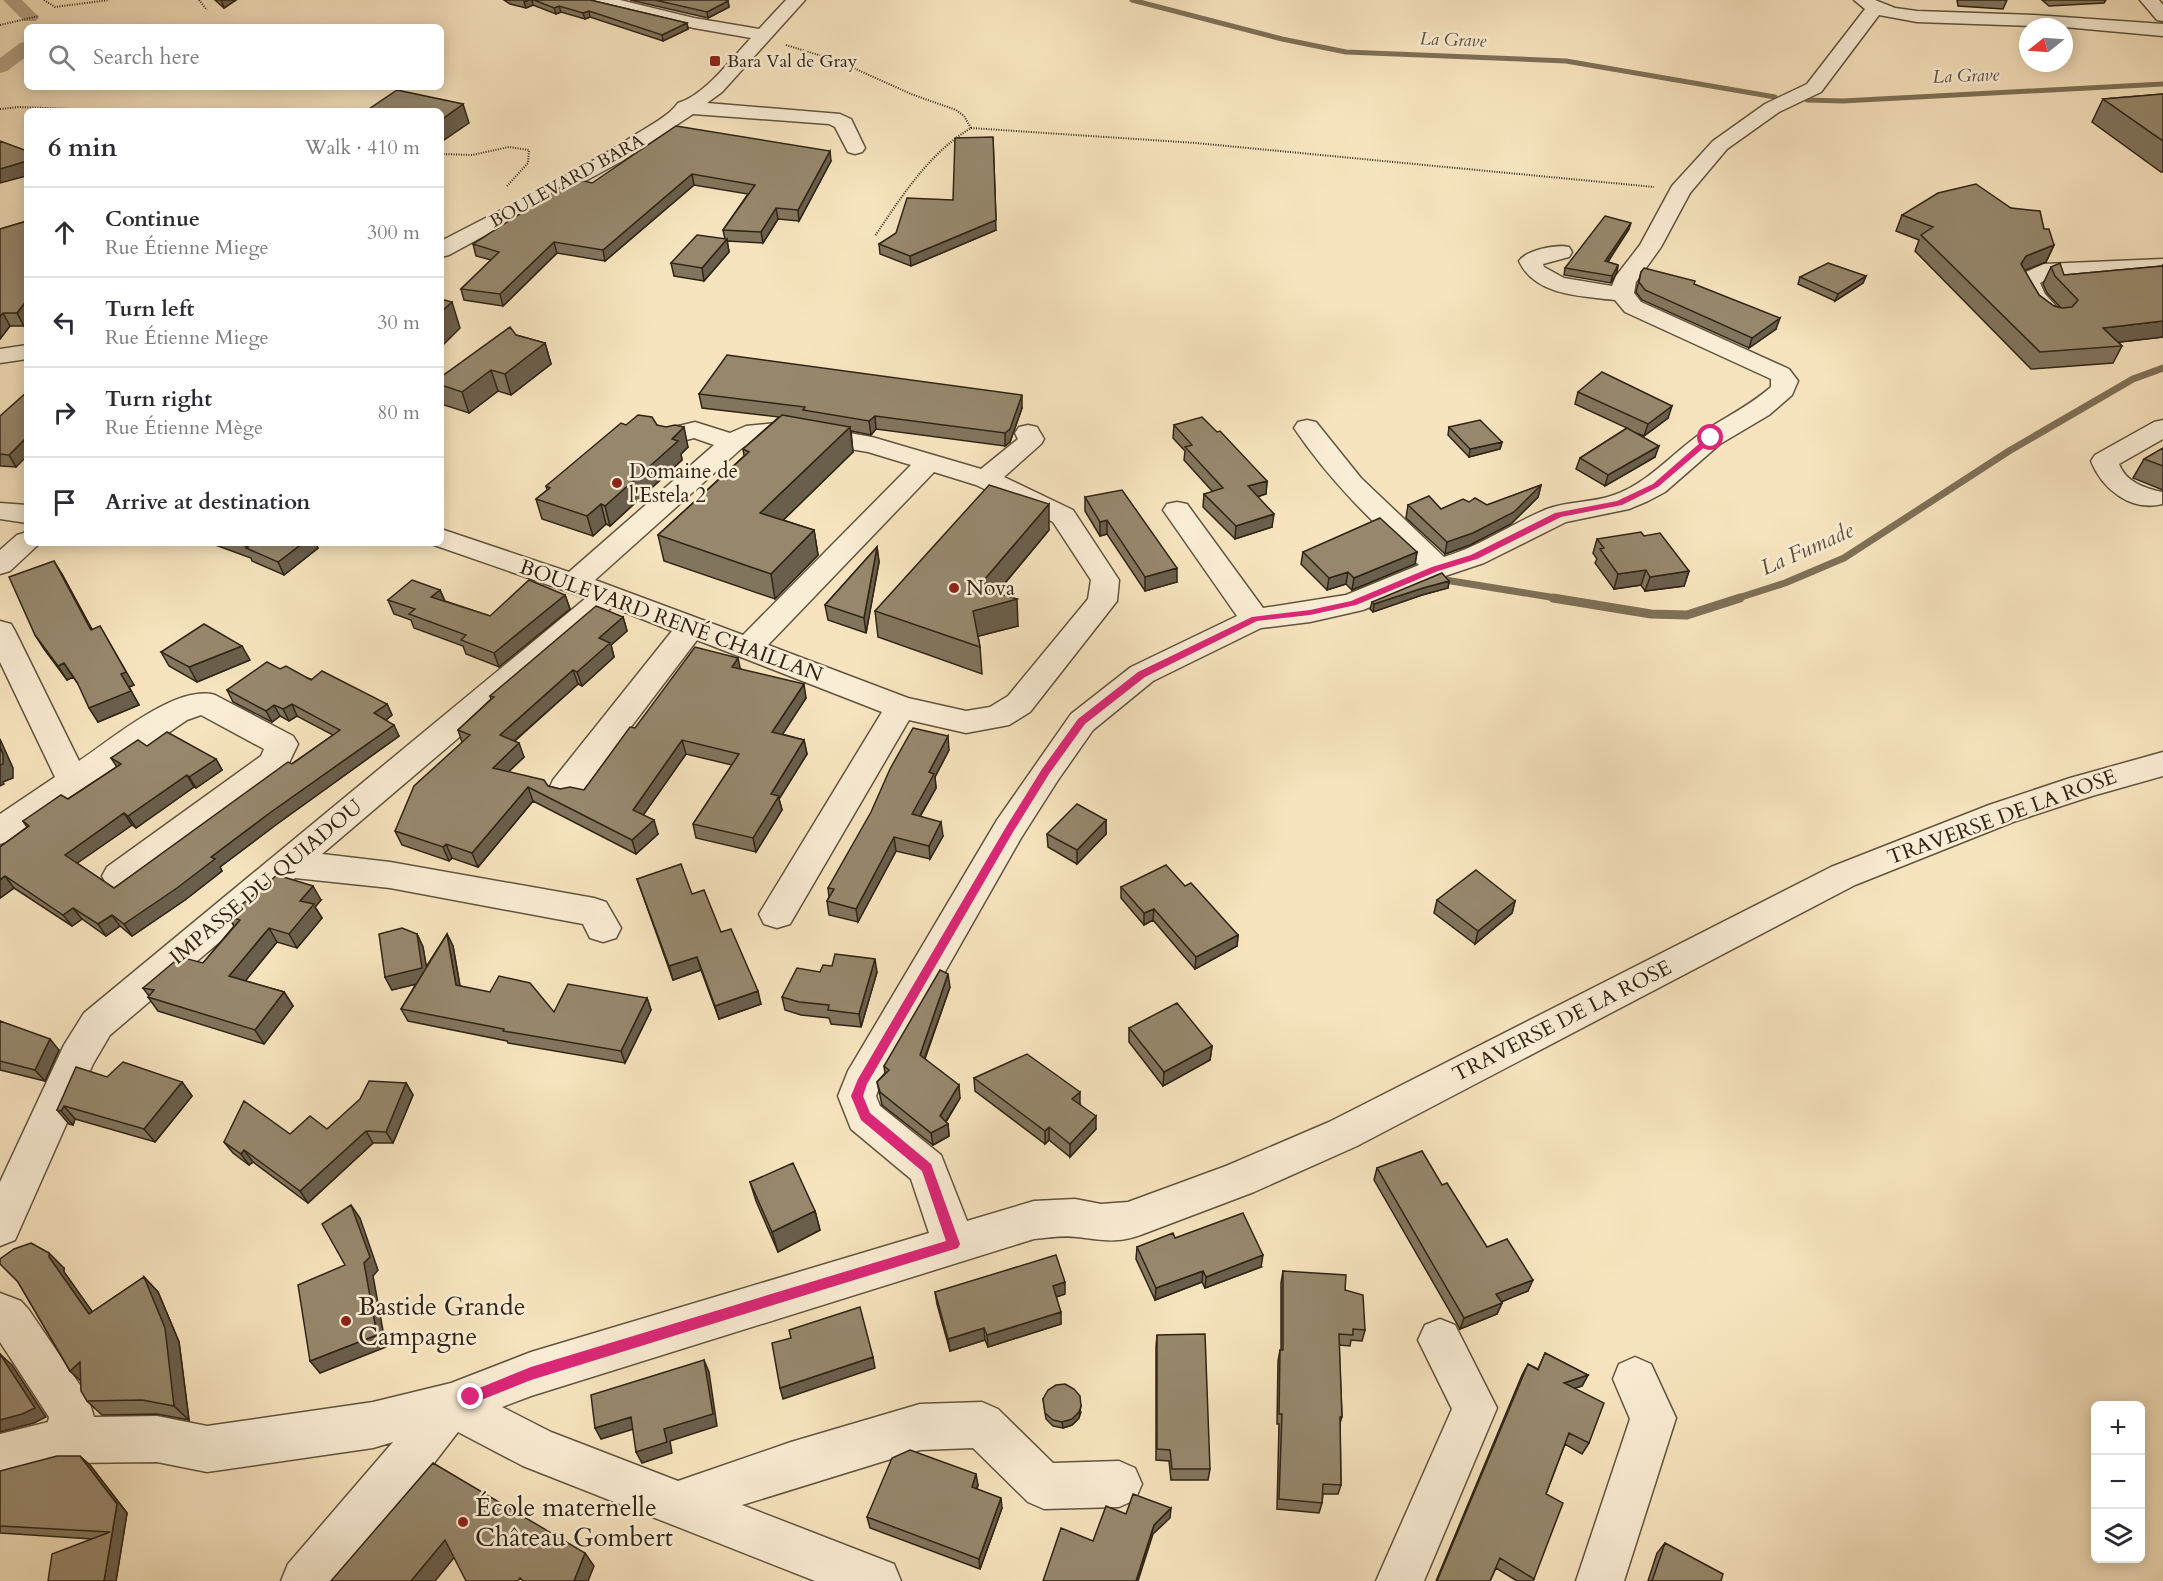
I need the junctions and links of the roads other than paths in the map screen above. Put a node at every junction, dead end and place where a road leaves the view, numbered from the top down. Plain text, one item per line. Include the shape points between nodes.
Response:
1 (598, 0) edge
2 (2149, 0) edge
3 (783, 1) edge
4 (1869, 5) edge
5 (2163, 16) edge
6 (2163, 30) edge
7 (757, 36) junction
8 (687, 106) junction
9 (855, 148) dead end
10 (444, 248) edge
11 (1561, 252) dead end
12 (2155, 267) edge
13 (2163, 284) edge
14 (1622, 294) junction
15 (2055, 317) edge
16 (24, 352) edge
17 (0, 356) edge
18 (24, 374) edge
19 (0, 375) edge
20 (1307, 428) dead end
21 (2163, 428) edge
22 (1028, 434) dead end
23 (671, 436) edge
24 (733, 442) junction
25 (930, 461) junction
26 (986, 479) junction
27 (2152, 498) dead end
28 (1177, 510) dead end
29 (0, 511) edge
30 (24, 514) edge
31 (444, 539) edge
32 (24, 544) edge
33 (1431, 561) junction
34 (0, 565) edge
35 (574, 584) junction
36 (608, 595) junction
37 (1255, 619) junction
38 (691, 627) junction
39 (0, 631) edge
40 (748, 648) junction
41 (901, 707) junction
42 (2163, 764) edge
43 (73, 781) junction
44 (566, 789) edge
45 (0, 831) edge
46 (289, 864) junction
47 (119, 876) dead end
48 (777, 914) dead end
49 (603, 928) dead end
50 (0, 1227) edge
51 (954, 1244) junction
52 (0, 1314) edge
53 (1440, 1340) dead end
54 (1635, 1379) dead end
55 (451, 1405) junction
56 (68, 1440) junction
57 (0, 1457) edge
58 (1119, 1484) dead end
59 (678, 1504) junction
60 (305, 1581) edge
61 (877, 1581) edge
62 (1400, 1581) edge
63 (1600, 1581) edge

1 - 7 street
2 - 5 street
3 - 7 street, BOULEVARD BARA
4 - 6 street via 1937,18
4 - 14 street via 1814,88 1772,108 1720,145 1680,191 1650,247 1624,281
7 - 8 street, BOULEVARD BARA via 715,88
8 - 9 street via 833,118 844,123
8 - 10 street, BOULEVARD BARA via 615,157
11 - 14 street via 1530,261 1531,267 1552,282
12 - 13 street
12 - 15 street via 2044,271 2027,280 2034,297
14 - 33 street via 1634,307 1770,368 1785,381 1783,390 1760,410 1711,438 1656,486 1638,495 1619,503 1558,515 1474,557
16 - 17 street
18 - 19 street
20 - 33 street via 1340,471
21 - 27 street via 2104,462 2109,475 2121,486
22 - 26 street via 1028,444
23 - 24 street via 695,430
24 - 25 street, BOULEVARD RENÉ CHAILLAN via 747,434 786,430
24 - 35 street
25 - 26 street, BOULEVARD RENÉ CHAILLAN
25 - 40 street
26 - 41 street, BOULEVARD RENÉ CHAILLAN via 1063,516 1105,580 1102,601 1019,704 998,717 966,722
28 - 37 street
29 - 30 street
31 - 35 street, BOULEVARD RENÉ CHAILLAN
32 - 34 street
33 - 37 street via 1353,603
35 - 36 street, BOULEVARD RENÉ CHAILLAN
36 - 38 street, BOULEVARD RENÉ CHAILLAN
36 - 46 street, IMPASSE DU QUIADOU
37 - 51 street via 1142,674 1082,722 1009,829 862,1083 857,1096 865,1117 927,1168
38 - 40 street, BOULEVARD RENÉ CHAILLAN
38 - 44 street
39 - 43 street
40 - 41 street, BOULEVARD RENÉ CHAILLAN
41 - 48 street
42 - 51 street, TRAVERSE DE LA ROSE via 2039,801 1843,876 1342,1134 1240,1179 1128,1221 1034,1220
43 - 45 street
43 - 47 street via 176,711 204,703 282,744 274,762
46 - 49 street via 390,875 594,912
46 - 50 street, IMPASSE DU QUIADOU via 97,1024 77,1056
51 - 55 street, TRAVERSE DE LA ROSE via 531,1374
52 - 56 street via 14,1325 72,1413
53 - 62 street via 1475,1408
54 - 63 street via 1653,1418
55 - 56 street, TRAVERSE DE LA ROSE via 373,1425 207,1449 157,1439
55 - 59 street via 539,1450
55 - 60 street
56 - 57 street, TRAVERSE DE LA ROSE
58 - 59 street via 1044,1486 982,1425 951,1426 909,1431 791,1465
59 - 61 street

